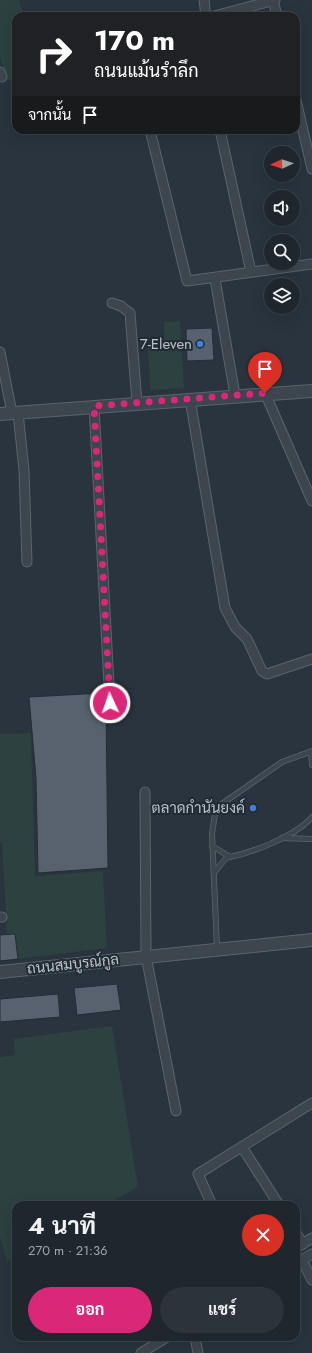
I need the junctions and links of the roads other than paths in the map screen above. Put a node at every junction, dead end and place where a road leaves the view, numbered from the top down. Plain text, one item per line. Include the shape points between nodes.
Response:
1 (204, 0) edge
2 (274, 0) edge
3 (206, 12) edge
4 (229, 12) edge
5 (276, 12) edge
6 (300, 117) edge
7 (151, 134) edge
8 (221, 134) edge
9 (312, 169) edge
10 (312, 264) edge
11 (251, 272) junction
12 (215, 279) junction
13 (112, 303) dead end
14 (0, 352) edge
15 (312, 391) edge
16 (265, 393) junction
17 (235, 395) junction
18 (190, 399) junction
19 (137, 403) junction
20 (94, 406) junction
21 (10, 414) edge
22 (312, 501) edge
23 (27, 562) dead end
24 (312, 659) edge
25 (110, 703) dead end
26 (311, 751) edge
27 (312, 765) edge
28 (145, 792) dead end
29 (312, 817) edge
30 (282, 838) junction
31 (312, 839) edge
32 (212, 846) junction
33 (230, 857) junction
34 (214, 873) junction
35 (311, 943) edge
36 (217, 949) junction
37 (146, 956) junction
38 (0, 972) edge
39 (312, 1103) edge
40 (176, 1111) dead end
41 (242, 1147) junction
42 (210, 1201) edge
43 (276, 1201) edge
44 (312, 1238) edge
45 (300, 1245) edge
46 (312, 1254) edge
47 (300, 1261) edge
48 (300, 1263) edge
49 (312, 1280) edge
50 (160, 1341) edge
51 (196, 1341) edge
52 (141, 1353) edge
53 (198, 1353) edge

1 - 3 street
2 - 4 street
2 - 5 street
6 - 9 street
7 - 12 street via 187,281
8 - 11 street
10 - 11 street
11 - 12 street
12 - 17 street
13 - 19 street via 130,313
14 - 21 street
15 - 16 street
16 - 17 street
16 - 22 street
17 - 18 street
18 - 19 street
18 - 24 street via 225,608 229,618 247,639 262,672 267,674
19 - 20 street
20 - 21 street
20 - 25 street
21 - 23 street via 24,470
26 - 27 lane
26 - 32 lane via 282,762 216,808
28 - 37 street
29 - 30 lane via 307,823
30 - 31 lane
30 - 33 lane via 245,854
32 - 33 lane
32 - 34 lane
33 - 34 lane via 226,858
34 - 36 lane
35 - 36 street, ถนนสมบูรณ์กูล
36 - 37 street, ถนนสมบูรณ์กูล
37 - 38 street, ถนนสมบูรณ์กูล
37 - 40 street
39 - 41 street
41 - 42 street via 198,1174
41 - 43 street
44 - 45 street
46 - 47 street
48 - 49 street
50 - 52 street
51 - 53 street

